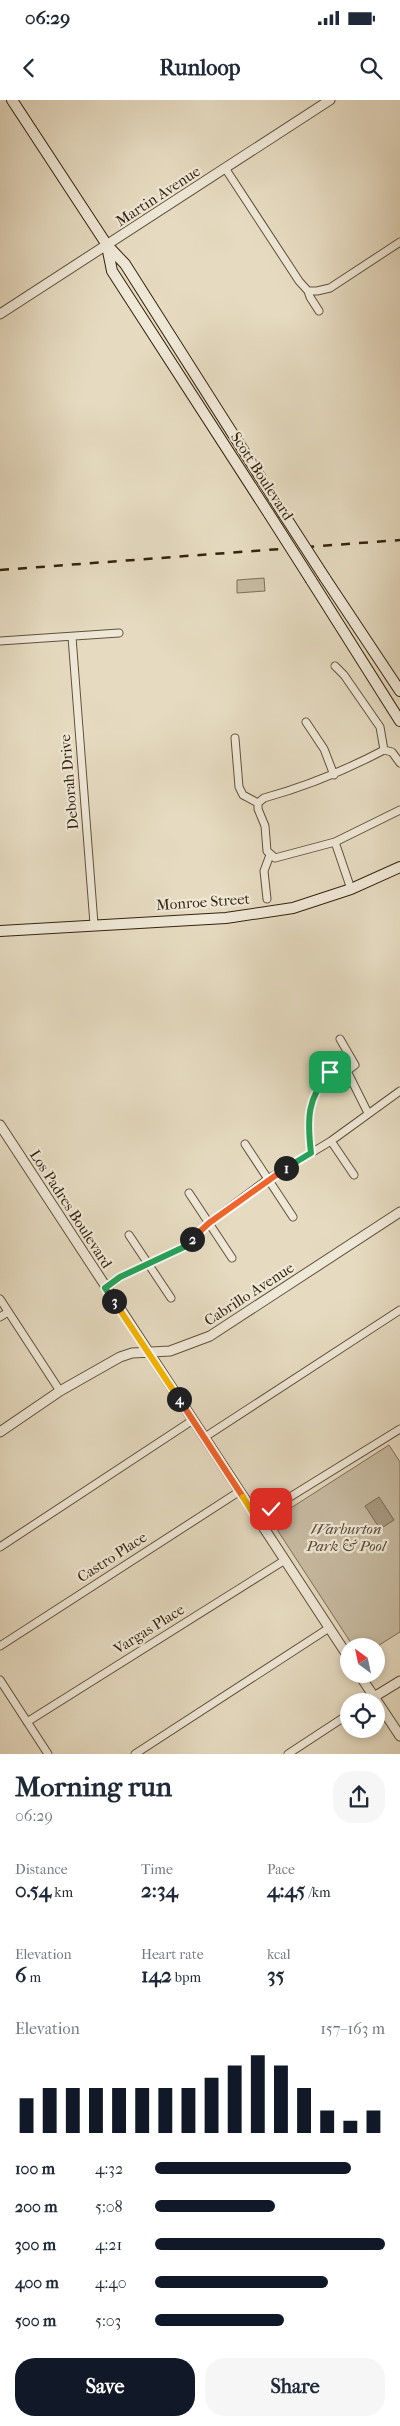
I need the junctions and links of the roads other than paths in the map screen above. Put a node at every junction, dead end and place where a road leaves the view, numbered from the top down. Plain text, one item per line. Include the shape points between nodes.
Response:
1 (12, 100) edge
2 (330, 100) edge
3 (225, 168) junction
4 (400, 242) edge
5 (106, 245) junction
6 (308, 291) junction
7 (318, 312) dead end
8 (0, 314) edge
9 (119, 633) dead end
10 (72, 637) junction
11 (0, 642) edge
12 (334, 666) dead end
13 (400, 691) edge
14 (400, 721) edge
15 (306, 722) dead end
16 (235, 738) dead end
17 (384, 750) junction
18 (400, 763) edge
19 (334, 775) junction
20 (258, 803) junction
21 (400, 810) edge
22 (335, 842) junction
23 (270, 855) junction
24 (400, 867) edge
25 (351, 889) junction
26 (267, 899) dead end
27 (94, 924) junction
28 (0, 931) edge
29 (340, 1039) dead end
30 (347, 1071) junction
31 (400, 1091) edge
32 (368, 1112) junction
33 (0, 1125) edge
34 (331, 1141) junction
35 (245, 1144) dead end
36 (311, 1153) junction
37 (354, 1175) dead end
38 (268, 1180) junction
39 (189, 1193) dead end
40 (400, 1212) edge
41 (293, 1217) dead end
42 (209, 1223) junction
43 (128, 1234) dead end
44 (232, 1258) dead end
45 (148, 1264) junction
46 (105, 1288) junction
47 (171, 1298) dead end
48 (0, 1299) edge
49 (400, 1310) edge
50 (8, 1312) junction
51 (0, 1317) edge
52 (148, 1353) junction
53 (60, 1391) junction
54 (193, 1420) junction
55 (400, 1428) edge
56 (0, 1432) edge
57 (205, 1437) junction
58 (240, 1491) junction
59 (256, 1518) junction
60 (0, 1546) edge
61 (285, 1560) junction
62 (329, 1628) junction
63 (340, 1644) edge
64 (0, 1646) edge
65 (0, 1680) edge
66 (400, 1681) edge
67 (381, 1693) edge
68 (385, 1716) edge
69 (340, 1720) edge
70 (27, 1722) junction
71 (400, 1736) edge
72 (48, 1754) edge
73 (135, 1754) edge
74 (288, 1754) edge

1 - 5 main road, Scott Boulevard
2 - 3 street, Martin Avenue
3 - 5 street, Martin Avenue
3 - 6 street
4 - 6 street via 330,288
5 - 8 street, Martin Avenue
5 - 13 main road, Scott Boulevard, bridge via 125,264
5 - 14 main road, Scott Boulevard, bridge via 112,271
6 - 7 street
9 - 10 street
10 - 11 street
10 - 27 street, Deborah Drive
12 - 17 street via 344,675 380,727
15 - 19 street via 324,749
16 - 20 street via 239,787 243,795
17 - 18 street via 392,752
17 - 19 street
19 - 20 street via 264,798
20 - 23 street
21 - 22 street
22 - 23 street via 275,858
22 - 25 street
23 - 26 street via 264,871
24 - 25 main road, Monroe Street
25 - 27 main road, Monroe Street via 293,908 226,918
27 - 28 main road, Monroe Street
29 - 30 street via 355,1065
30 - 32 street
30 - 36 street via 330,1072 311,1101 308,1125
31 - 32 street
32 - 34 street
33 - 46 street, Los Padres Boulevard
34 - 36 street
34 - 37 street
35 - 38 street
36 - 38 street
38 - 41 street
38 - 42 street
39 - 42 street
40 - 52 street, Cabrillo Avenue via 210,1336 170,1351
42 - 44 street
42 - 45 street via 184,1247
43 - 45 street
45 - 46 street
45 - 47 street
46 - 52 street, Los Padres Boulevard
48 - 50 street
49 - 57 street
50 - 51 street
50 - 53 street
52 - 53 street, Cabrillo Avenue via 120,1357
52 - 54 street, Los Padres Boulevard
53 - 56 street, Cabrillo Avenue
54 - 57 street, Los Padres Boulevard
54 - 60 street
55 - 59 street
57 - 58 street, Los Padres Boulevard
58 - 59 street, Los Padres Boulevard
58 - 64 street, Castro Place
59 - 61 street, Los Padres Boulevard
61 - 62 street, Los Padres Boulevard
61 - 70 street, Vargas Place
62 - 63 street, Los Padres Boulevard
62 - 73 street
65 - 70 street
66 - 67 street
68 - 71 street
69 - 74 street
70 - 72 street

